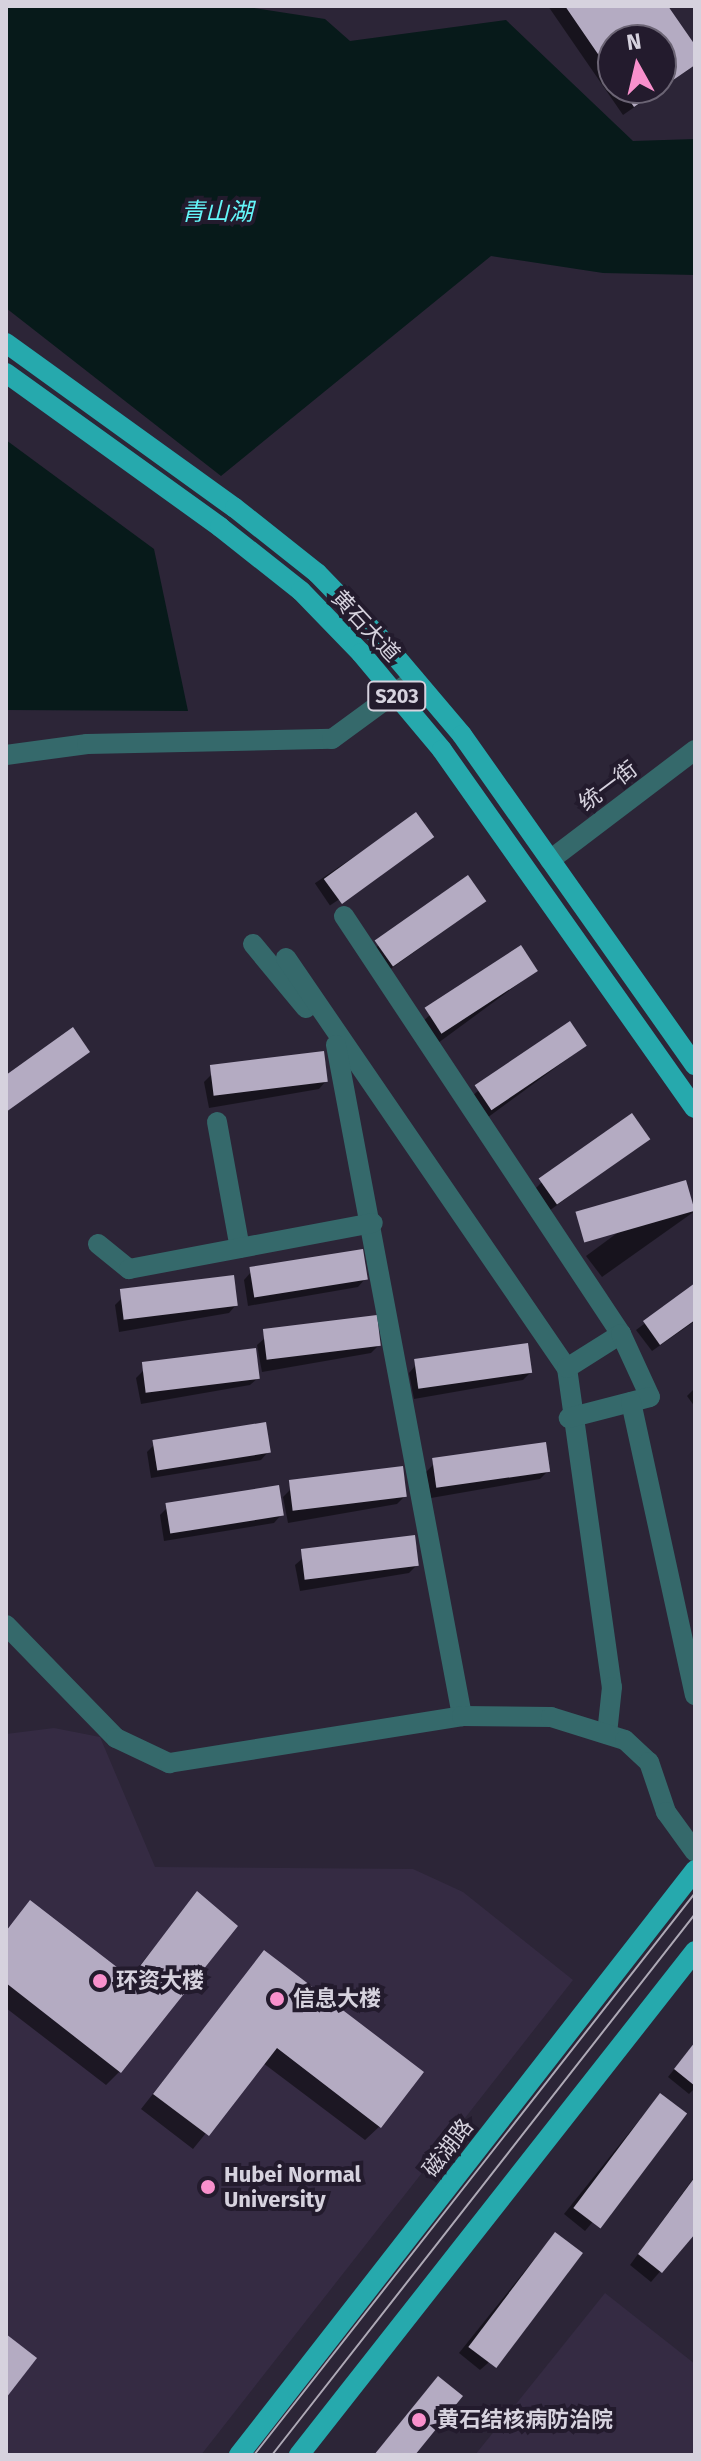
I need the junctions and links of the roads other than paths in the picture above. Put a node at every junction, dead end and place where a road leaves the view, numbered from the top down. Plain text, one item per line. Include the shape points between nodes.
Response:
1 (6, 343) edge
2 (6, 373) edge
3 (414, 679) junction
4 (396, 695) junction
5 (695, 750) edge
6 (6, 755) edge
7 (550, 860) junction
8 (344, 916) dead end
9 (253, 944) dead end
10 (286, 958) dead end
11 (695, 1065) edge
12 (695, 1108) edge
13 (217, 1122) dead end
14 (373, 1223) junction
15 (98, 1244) dead end
16 (240, 1248) junction
17 (621, 1334) junction
18 (567, 1368) junction
19 (631, 1402) junction
20 (569, 1418) junction
21 (6, 1625) edge
22 (695, 1695) edge
23 (462, 1716) junction
24 (607, 1734) junction
25 (695, 1852) edge
26 (695, 1870) edge
27 (695, 1951) edge
28 (239, 2455) edge
29 (299, 2455) edge

1 - 3 main road, 黄石大道 / S203 via 317,573
2 - 4 main road, 黄石大道 / S203 via 301,591
3 - 4 street
3 - 7 main road, 黄石大道 / S203
4 - 6 street via 332,739 87,744
4 - 12 main road, 黄石大道 / S203
5 - 7 street, 统一街
7 - 11 main road, 黄石大道 / S203
8 - 17 street
9 - 14 street via 343,1058
10 - 18 street
13 - 16 street
14 - 16 street
14 - 23 street
15 - 16 street via 129,1269
17 - 18 street
17 - 19 street via 650,1397
18 - 20 street
19 - 20 street
19 - 22 street
20 - 24 street via 612,1687
21 - 23 street via 116,1738 169,1763
23 - 24 street via 551,1717
24 - 25 street via 649,1762 666,1812
26 - 28 main road, 磁湖路
27 - 29 main road

